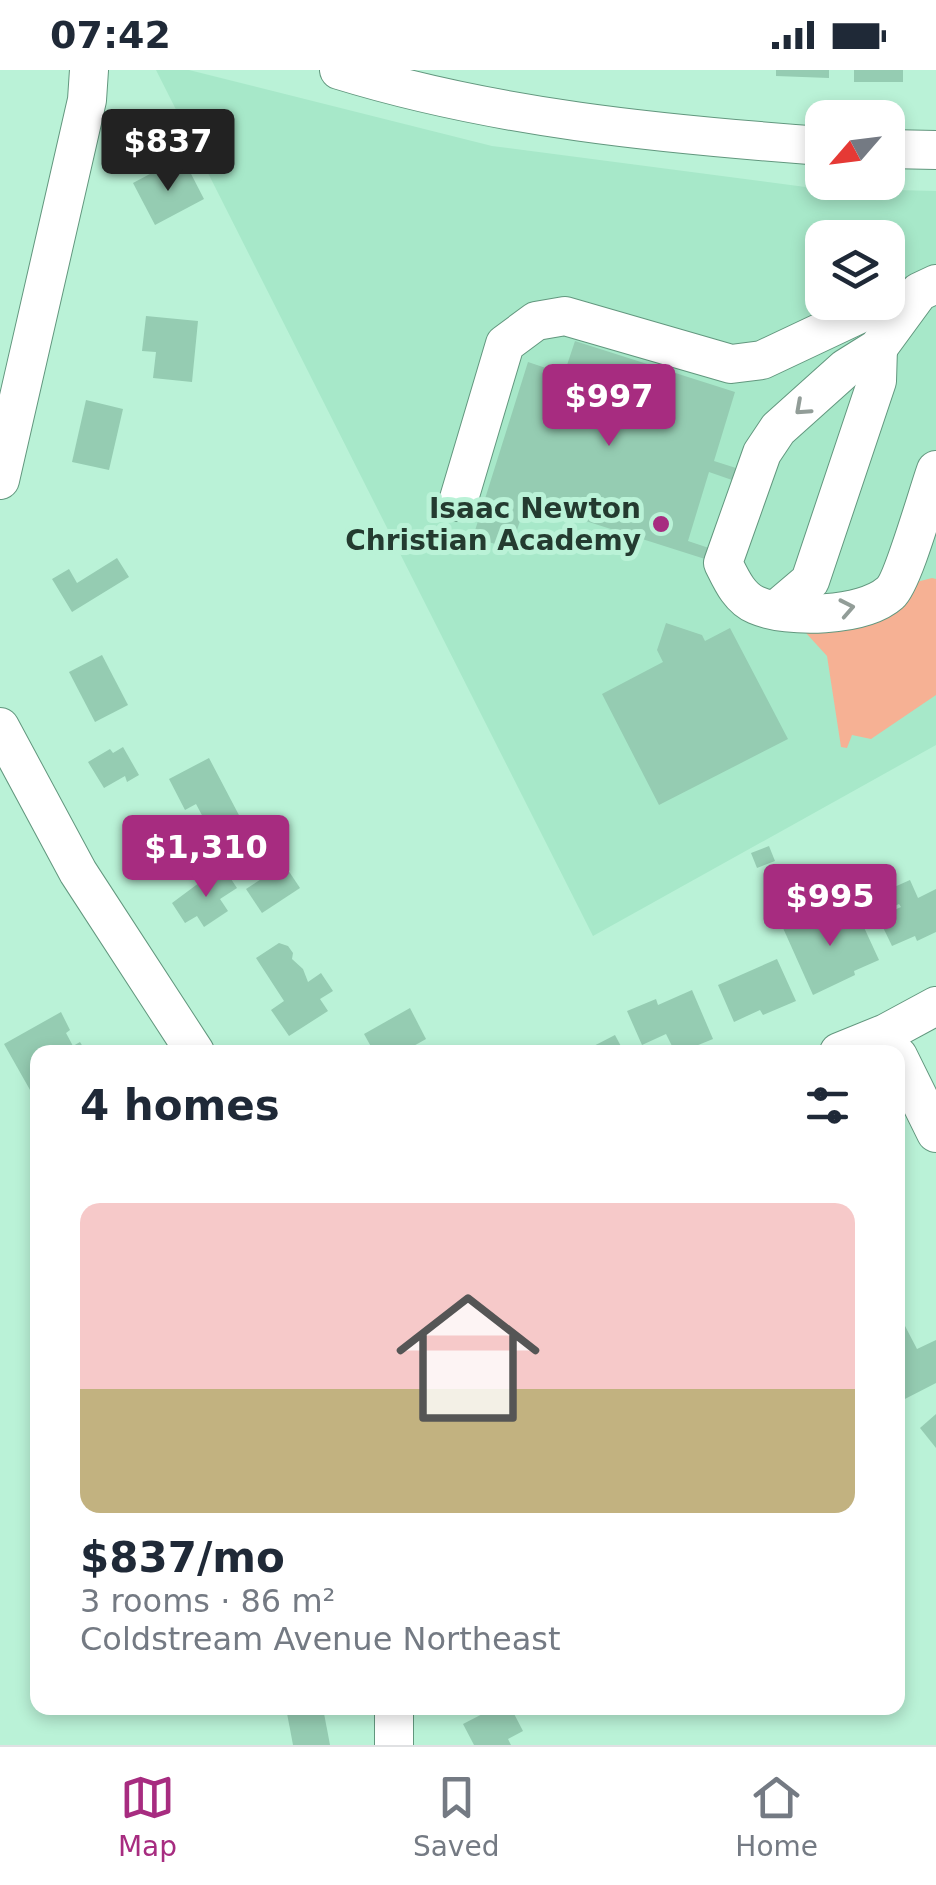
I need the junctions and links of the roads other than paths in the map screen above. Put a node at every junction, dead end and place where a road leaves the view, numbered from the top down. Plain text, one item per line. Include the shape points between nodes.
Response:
1 (88, 70) edge
2 (339, 70) edge
3 (805, 144) edge
4 (905, 149) edge
5 (936, 150) edge
6 (907, 295) edge
7 (878, 348) junction
8 (936, 470) edge
9 (0, 480) edge
10 (458, 502) dead end
11 (776, 609) junction
12 (0, 728) edge
13 (936, 1006) edge
14 (190, 1045) edge
15 (895, 1045) edge
16 (905, 1071) edge
17 (936, 1133) edge
18 (394, 1715) edge
19 (394, 1745) edge

1 - 9 street via 87,100
2 - 3 street via 474,104 614,127
4 - 5 street
6 - 7 street
6 - 10 street via 762,360 731,364 565,316 536,321 506,344
7 - 11 street via 877,380 810,581
7 -> 11 street via 778,430 762,454 724,563 735,588 754,605
11 -> 8 street via 809,616 875,603 894,591
12 - 14 street via 78,872
13 - 15 street
16 - 17 street
18 - 19 street

